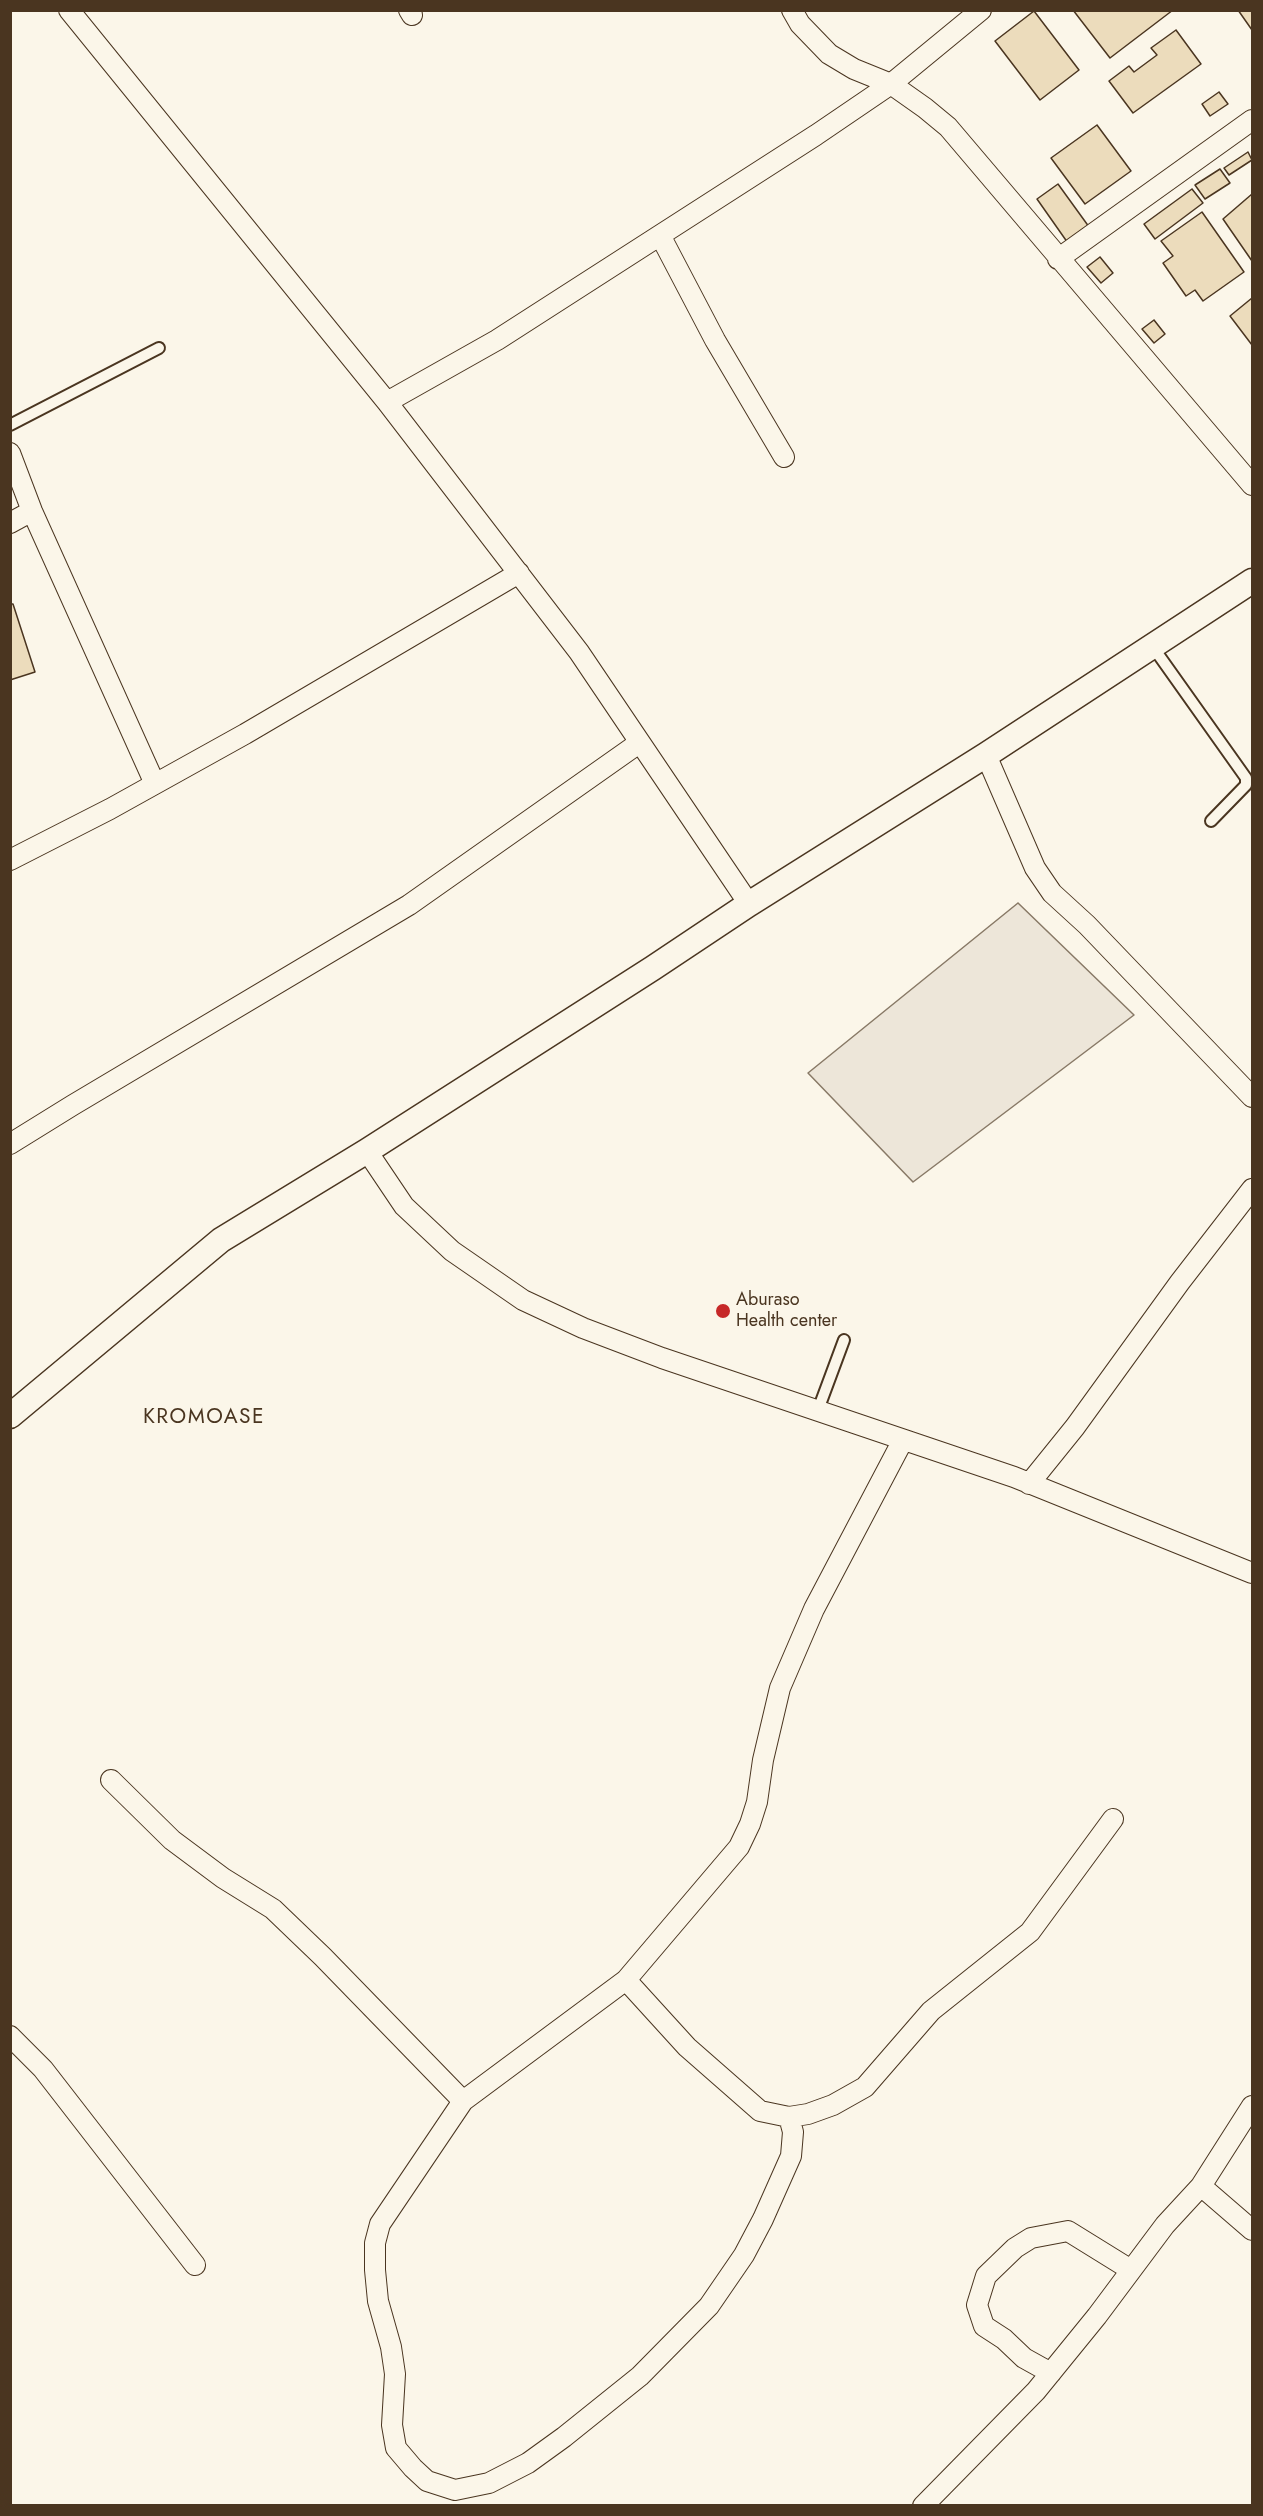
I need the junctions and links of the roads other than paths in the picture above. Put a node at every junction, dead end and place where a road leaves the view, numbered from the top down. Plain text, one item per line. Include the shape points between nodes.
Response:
1 (69, 10) edge
2 (792, 10) edge
3 (981, 10) edge
4 (891, 84) junction
5 (1252, 120) edge
6 (661, 237) junction
7 (1058, 259) junction
8 (159, 348) dead end
9 (387, 402) junction
10 (10, 425) edge
11 (10, 453) edge
12 (784, 457) dead end
13 (1252, 485) edge
14 (32, 511) junction
15 (10, 523) edge
16 (519, 573) junction
17 (1252, 581) edge
18 (1153, 647) junction
19 (639, 743) junction
20 (986, 755) junction
21 (155, 784) junction
22 (1211, 821) dead end
23 (10, 860) edge
24 (749, 904) junction
25 (1252, 1097) edge
26 (10, 1144) edge
27 (367, 1151) junction
28 (1252, 1189) edge
29 (844, 1340) dead end
30 (818, 1410) junction
31 (10, 1416) edge
32 (903, 1440) junction
33 (1029, 1484) junction
34 (1252, 1573) edge
35 (111, 1780) dead end
36 (1113, 1819) dead end
37 (626, 1980) junction
38 (10, 2036) edge
39 (463, 2102) junction
40 (1252, 2106) edge
41 (789, 2117) junction
42 (1201, 2186) junction
43 (1252, 2230) edge
44 (195, 2265) dead end
45 (1131, 2270) junction
46 (1051, 2373) junction
47 (923, 2505) edge

1 - 9 street
2 - 4 street via 829,54
3 - 4 street
4 - 6 street
4 - 7 street via 948,127
5 - 7 street
6 - 9 street via 497,340
6 - 12 street via 715,340
7 - 13 street
8 - 10 lane
9 - 16 street
11 - 14 street
14 - 15 street
14 - 21 street
16 - 19 street via 579,652
16 - 21 street
17 - 18 street
18 - 20 street
18 - 22 lane via 1246,778 1246,785
19 - 24 street
19 - 26 street via 409,905
20 - 24 street
20 - 25 street via 1035,868 1052,893
21 - 23 street
24 - 27 street
27 - 30 street via 404,1206 452,1251 523,1300 652,1354
27 - 31 street via 221,1240
28 - 33 street
29 - 30 lane
30 - 32 street
32 - 33 street
32 - 37 street via 814,1609 780,1688 757,1802 739,1847
33 - 34 street
35 - 39 street via 172,1840 273,1910
36 - 41 street via 1030,1932 931,2011 865,2087 834,2105
37 - 39 street
37 - 41 street via 687,2047 730,2086 760,2111
38 - 44 street via 43,2069
39 - 41 street via 380,2224 375,2243 378,2301 395,2374 392,2425 396,2448 427,2481 455,2490 489,2484 564,2437 640,2376 709,2306 744,2255 791,2156 793,2132
40 - 42 street
42 - 43 street
42 - 45 street
45 - 46 street
45 - 46 street via 1068,2232 1031,2238 986,2276 977,2305 984,2326 1024,2358
46 - 47 street

